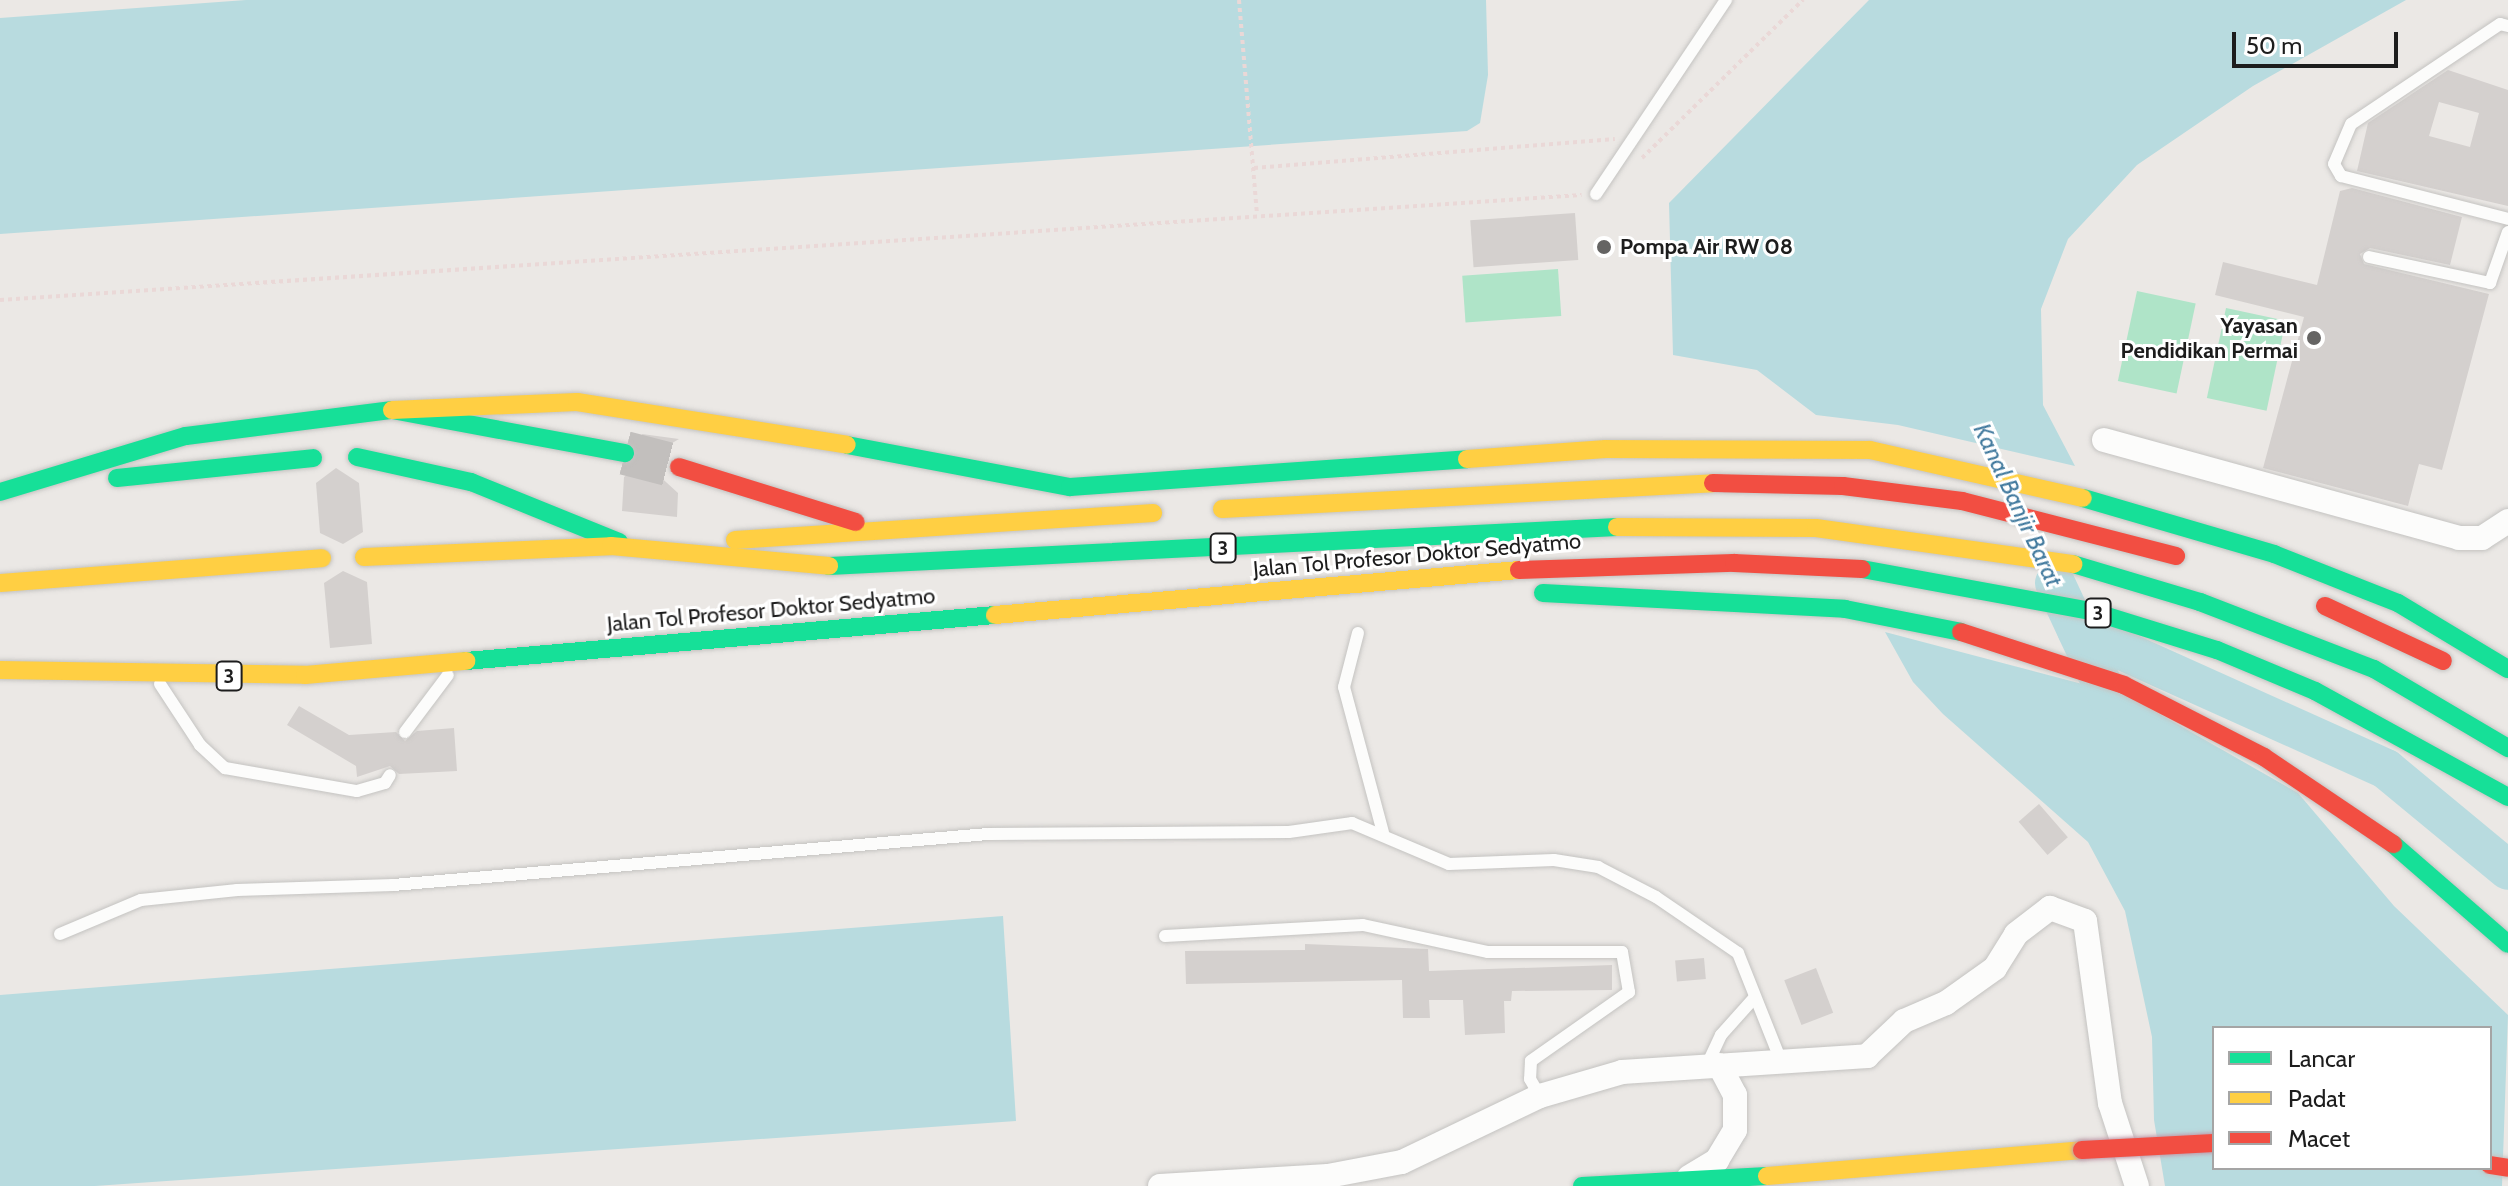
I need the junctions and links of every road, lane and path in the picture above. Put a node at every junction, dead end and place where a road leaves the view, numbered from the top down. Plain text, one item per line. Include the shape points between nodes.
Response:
1 (1239, 0) edge
2 (1726, 0) edge
3 (1803, 0) edge
4 (2508, 26) edge
5 (1631, 138) junction
6 (1634, 166) dead end
7 (1254, 168) junction
8 (1596, 194) joint
9 (1257, 214) junction
10 (2508, 219) edge
11 (2508, 232) edge
12 (2369, 257) dead end
13 (0, 300) edge
14 (392, 410) junction
15 (2104, 440) dead end
16 (625, 453) tunnel mouth
17 (357, 457) dead end
18 (313, 458) dead end
19 (679, 467) tunnel mouth
20 (0, 493) edge
21 (1199, 510) dead end
22 (1167, 512) dead end
23 (881, 530) junction
24 (2505, 533) edge
25 (631, 549) junction
26 (364, 557) dead end
27 (322, 558) dead end
28 (2196, 561) dead end
29 (1442, 578) junction
30 (0, 583) edge
31 (2297, 596) dead end
32 (1358, 633) dead end
33 (457, 663) junction
34 (2508, 669) edge
35 (0, 670) edge
36 (2469, 674) dead end
37 (154, 676) junction
38 (405, 732) dead end
39 (2508, 748) edge
40 (390, 775) dead end
41 (2508, 797) edge
42 (1383, 833) junction
43 (60, 934) dead end
44 (1165, 936) dead end
45 (2508, 944) edge
46 (1755, 997) junction
47 (1781, 1061) junction
48 (1713, 1065) junction
49 (1540, 1096) junction
50 (2212, 1143) edge
51 (1688, 1178) junction
52 (1769, 1181) edge
53 (1160, 1186) edge
54 (1582, 1186) edge
55 (2137, 1186) edge

1 - 7 path
2 - 5 lane
3 - 6 path
4 - 10 lane via 2500,24 2351,124 2334,164 2341,176
5 - 7 path
5 - 8 lane
7 - 9 path
8 - 9 path
9 - 13 path
11 - 12 lane via 2490,283
14 - 16 main road
14 - 20 main road via 186,436
14 - 34 main road via 527,399 607,405 1070,487 1606,449 1774,445 1870,450 2096,500 2274,554 2398,603
15 - 24 street via 2459,538
17 - 25 main road via 471,482
18 - 20 main road
19 - 23 main road, Jalan Tol Profesor Doktor Sedyatmo / 3
21 - 28 main road, 3 via 1668,482 1843,486 1962,501
22 - 23 main road, Jalan Tol Profesor Doktor Sedyatmo / 3
23 - 25 main road, Jalan Tol Profesor Doktor Sedyatmo / 3
25 - 26 main road, Jalan Tol Profesor Doktor Sedyatmo / 3
25 - 39 main road, Jalan Tol Profesor Doktor Sedyatmo / 3 via 810,567 1515,527 1816,528 2079,565 2319,644
27 - 30 main road
29 - 33 main road, Jalan Tol Profesor Doktor Sedyatmo / 3
29 - 41 main road, Jalan Tol Profesor Doktor Sedyatmo / 3 via 1605,564 1734,563 1969,584 2217,650 2315,691
29 - 45 main road via 1509,592 1731,599 1940,625 2124,685 2264,757 2377,831
31 - 36 main road
32 - 42 lane via 1344,687
33 - 37 main road, Jalan Tol Profesor Doktor Sedyatmo / 3
33 - 38 lane
35 - 37 main road, Jalan Tol Profesor Doktor Sedyatmo / 3
37 - 40 lane via 200,745 225,768 357,791 385,783
42 - 43 lane via 1352,823 1289,832 988,834 762,849 526,874 141,900
42 - 46 lane via 1449,864 1554,860 1598,867 1738,953
44 - 49 lane via 1363,925 1488,952 1622,952 1629,992 1531,1061 1530,1079
46 - 47 lane
46 - 48 lane via 1721,1035
47 - 48 street
47 - 55 street via 1867,1056 1904,1021 1946,1003 1995,968 2032,917 2066,908 2085,921 2091,942 2110,1103
48 - 49 street via 1622,1072
48 - 51 street via 1735,1095 1735,1130 1717,1160
49 - 53 street via 1402,1162 1328,1176
50 - 52 main road, bridge via 2082,1150
51 - 52 main road
51 - 54 main road

